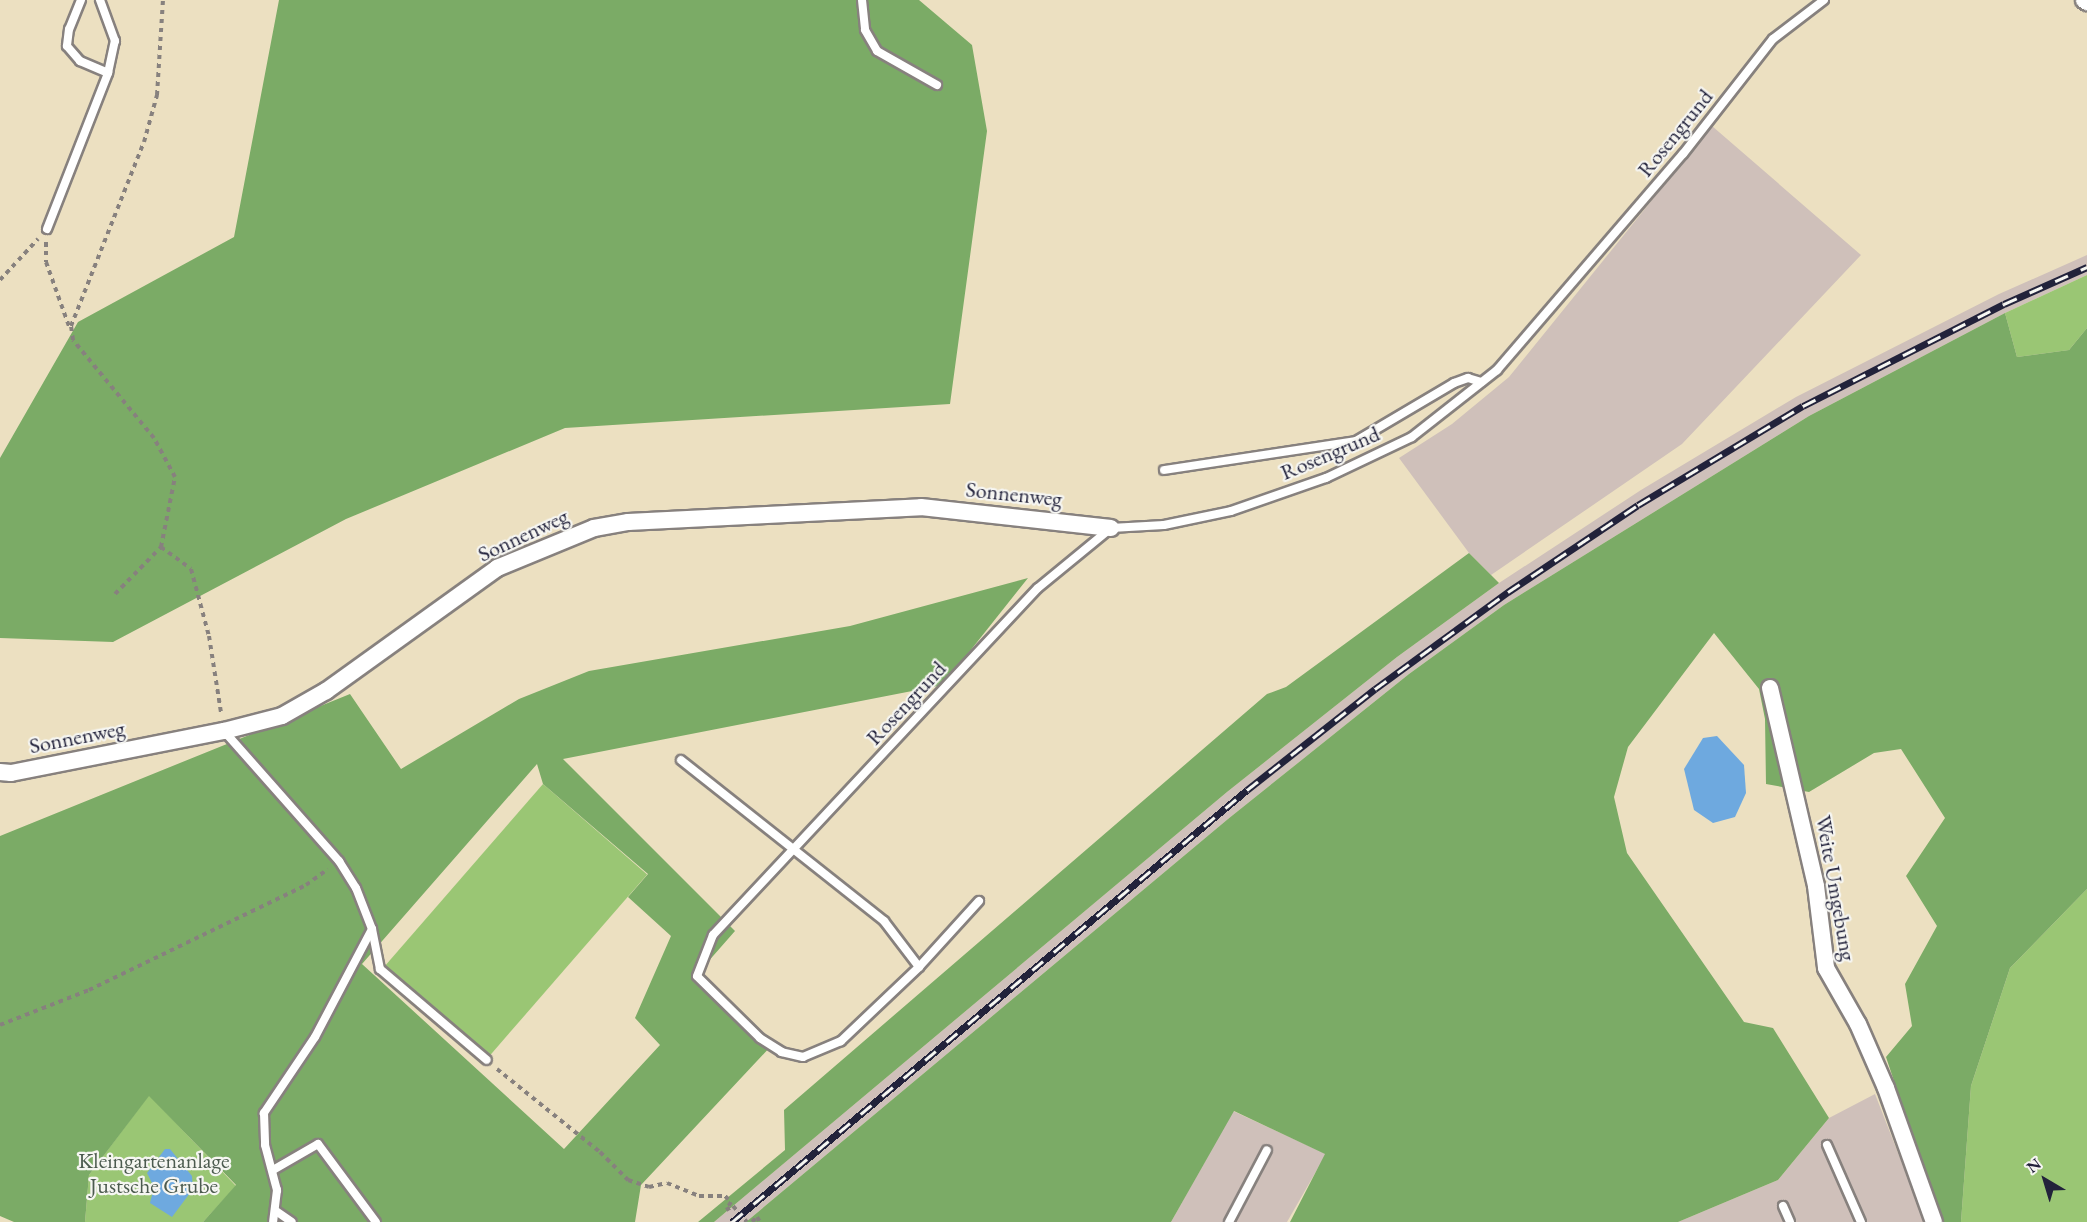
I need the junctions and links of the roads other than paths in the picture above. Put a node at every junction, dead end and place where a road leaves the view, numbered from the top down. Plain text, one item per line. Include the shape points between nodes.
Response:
1 (81, 0) edge
2 (100, 0) edge
3 (862, 0) edge
4 (1824, 0) edge
5 (108, 73) junction
6 (937, 85) dead end
7 (46, 229) road end
8 (1481, 382) junction
9 (1164, 470) dead end
10 (1111, 528) junction
11 (1770, 688) dead end
12 (224, 731) junction
13 (681, 760) dead end
14 (0, 772) edge
15 (795, 847) junction
16 (979, 901) dead end
17 (372, 928) junction
18 (919, 967) junction
19 (487, 1060) road end
20 (1827, 1145) dead end
21 (1267, 1150) dead end
22 (273, 1170) junction
23 (1783, 1206) dead end
24 (276, 1211) junction
25 (273, 1222) edge
26 (292, 1222) edge
27 (375, 1222) edge
28 (1229, 1222) edge
29 (1790, 1222) edge
30 (1861, 1222) edge
31 (1934, 1222) edge

1 - 5 lane via 69,29 68,46 80,61
2 - 5 lane via 115,41
3 - 6 lane via 865,30 877,51
4 - 8 lane, Rosengrund via 1773,39 1683,154 1497,370
5 - 7 lane
8 - 9 lane via 1468,378 1454,383 1356,441
8 - 10 lane, Rosengrund via 1412,437 1326,478 1232,511 1164,525
10 - 12 street, Sonnenweg via 921,507 628,522 594,528 497,568 326,691 282,716
10 - 15 lane, Rosengrund via 1038,588
11 - 31 street, Weite Umgebung via 1816,886 1826,968 1858,1024 1886,1088
12 - 14 street, Sonnenweg
12 - 17 lane via 339,861 356,888
13 - 15 lane
15 - 18 lane via 884,921
15 - 18 lane via 713,935 697,976 704,986 760,1038 782,1052 803,1056 841,1041
16 - 18 lane
17 - 19 lane via 380,969
17 - 22 lane via 315,1037 264,1113 265,1145
20 - 30 lane
21 - 28 lane
22 - 24 lane
22 - 27 lane via 318,1144
23 - 29 lane
24 - 25 lane
24 - 26 lane

